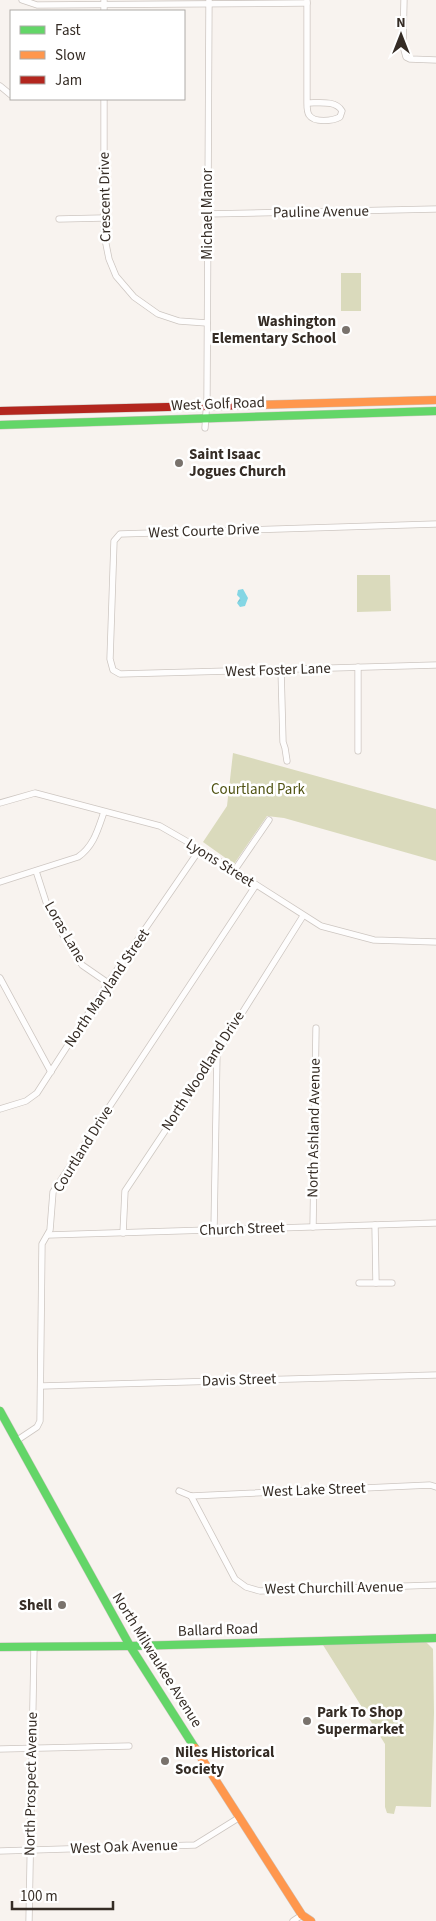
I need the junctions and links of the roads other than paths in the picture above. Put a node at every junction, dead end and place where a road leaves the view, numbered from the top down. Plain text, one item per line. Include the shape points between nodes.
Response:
1 (22, 0) edge
2 (404, 0) edge
3 (307, 1) edge
4 (209, 2) edge
5 (104, 6) edge
6 (436, 60) edge
7 (0, 86) edge
8 (10, 94) edge
9 (104, 100) edge
10 (307, 103) junction
11 (436, 209) edge
12 (207, 214) junction
13 (104, 218) junction
14 (59, 219) dead end
15 (206, 323) junction
16 (436, 400) edge
17 (206, 406) junction
18 (0, 411) edge
19 (436, 412) edge
20 (206, 418) junction
21 (0, 425) edge
22 (205, 428) dead end
23 (436, 524) edge
24 (436, 665) edge
25 (358, 667) junction
26 (280, 670) junction
27 (120, 674) joint
28 (358, 751) dead end
29 (287, 761) dead end
30 (0, 802) edge
31 (104, 812) junction
32 (269, 820) dead end
33 (200, 849) junction
34 (36, 871) junction
35 (234, 871) junction
36 (0, 882) edge
37 (256, 885) junction
38 (303, 916) junction
39 (436, 942) edge
40 (0, 978) edge
41 (108, 984) junction
42 (316, 1028) dead end
43 (217, 1053) junction
44 (51, 1072) junction
45 (0, 1109) edge
46 (436, 1223) edge
47 (375, 1225) junction
48 (313, 1227) junction
49 (214, 1230) junction
50 (123, 1233) junction
51 (48, 1235) junction
52 (359, 1283) dead end
53 (376, 1283) junction
54 (392, 1283) dead end
55 (436, 1375) edge
56 (41, 1386) junction
57 (0, 1411) edge
58 (16, 1441) junction
59 (436, 1487) edge
60 (179, 1490) dead end
61 (192, 1496) junction
62 (436, 1585) edge
63 (436, 1638) edge
64 (34, 1646) junction
65 (130, 1646) junction
66 (0, 1647) edge
67 (129, 1746) dead end
68 (33, 1748) junction
69 (0, 1749) edge
70 (240, 1817) junction
71 (30, 1850) junction
72 (0, 1851) edge
73 (303, 1918) edge
74 (29, 1921) edge
75 (293, 1921) edge
76 (311, 1921) edge

1 - 5 street via 37,5
2 - 6 street via 403,46 406,57
3 - 4 street
3 - 10 street
4 - 5 street
4 - 12 street, Michael Manor
7 - 8 street
9 - 13 street, Crescent Drive
10 - 10 street via 334,104 342,111 334,120 313,119 307,111
11 - 12 street, Pauline Avenue
12 - 15 street, Michael Manor
13 - 14 street
13 - 15 street, Crescent Drive via 108,259 126,290 158,314 179,321
15 - 17 street, Michael Manor
16 - 17 main road, West Golf Road
17 - 18 main road, West Golf Road
17 - 20 street, Michael Manor
19 - 20 main road, West Golf Road
20 - 21 main road, West Golf Road
20 - 22 street, Michael Manor
23 - 27 street, West Courte Drive via 120,534 114,541 110,659 113,670
24 - 25 street, West Foster Lane
25 - 26 street, West Foster Lane
25 - 28 street
26 - 27 street, West Foster Lane
26 - 29 street via 283,742
30 - 31 street, Lyons Street via 35,793
31 - 33 street, Lyons Street via 160,826
31 - 34 street via 94,841 86,852
32 - 35 street
33 - 35 street, Lyons Street
33 - 41 street, North Maryland Street
34 - 36 street
34 - 41 street, Loras Lane via 47,904 82,965
35 - 37 street, Lyons Street
37 - 38 street, Lyons Street
37 - 51 street, Courtland Drive via 56,1186
38 - 39 street, Lyons Street via 321,926 374,940
38 - 43 street, North Woodland Drive
40 - 44 street
41 - 44 street, North Maryland Street
42 - 48 street, North Ashland Avenue
43 - 49 street
43 - 50 street, North Woodland Drive via 125,1191
44 - 45 street, North Maryland Street via 31,1098
46 - 47 street, Church Street
47 - 48 street, Church Street
47 - 53 street
48 - 49 street, Church Street
49 - 50 street, Church Street
50 - 51 street, Church Street
51 - 56 street, Courtland Drive via 42,1244
52 - 53 street
53 - 54 street
55 - 56 street, Davis Street
56 - 58 street, Courtland Drive via 40,1421 37,1427
57 - 58 main road, North Milwaukee Avenue
58 - 65 main road, North Milwaukee Avenue
59 - 61 street, West Lake Street
60 - 61 street
61 - 62 street, West Churchill Avenue via 235,1579 246,1587 260,1591
63 - 65 main road, Ballard Road
64 - 65 main road, Ballard Road
64 - 66 main road, Ballard Road
64 - 68 street, North Prospect Avenue
65 - 70 main road, North Milwaukee Avenue
67 - 68 street
68 - 69 street
68 - 71 street, North Prospect Avenue
70 - 71 street, West Oak Avenue via 195,1845
70 - 73 main road, North Milwaukee Avenue
71 - 72 street, West Oak Avenue
71 - 74 street, North Prospect Avenue
73 - 75 street
73 - 76 main road, North Milwaukee Avenue

